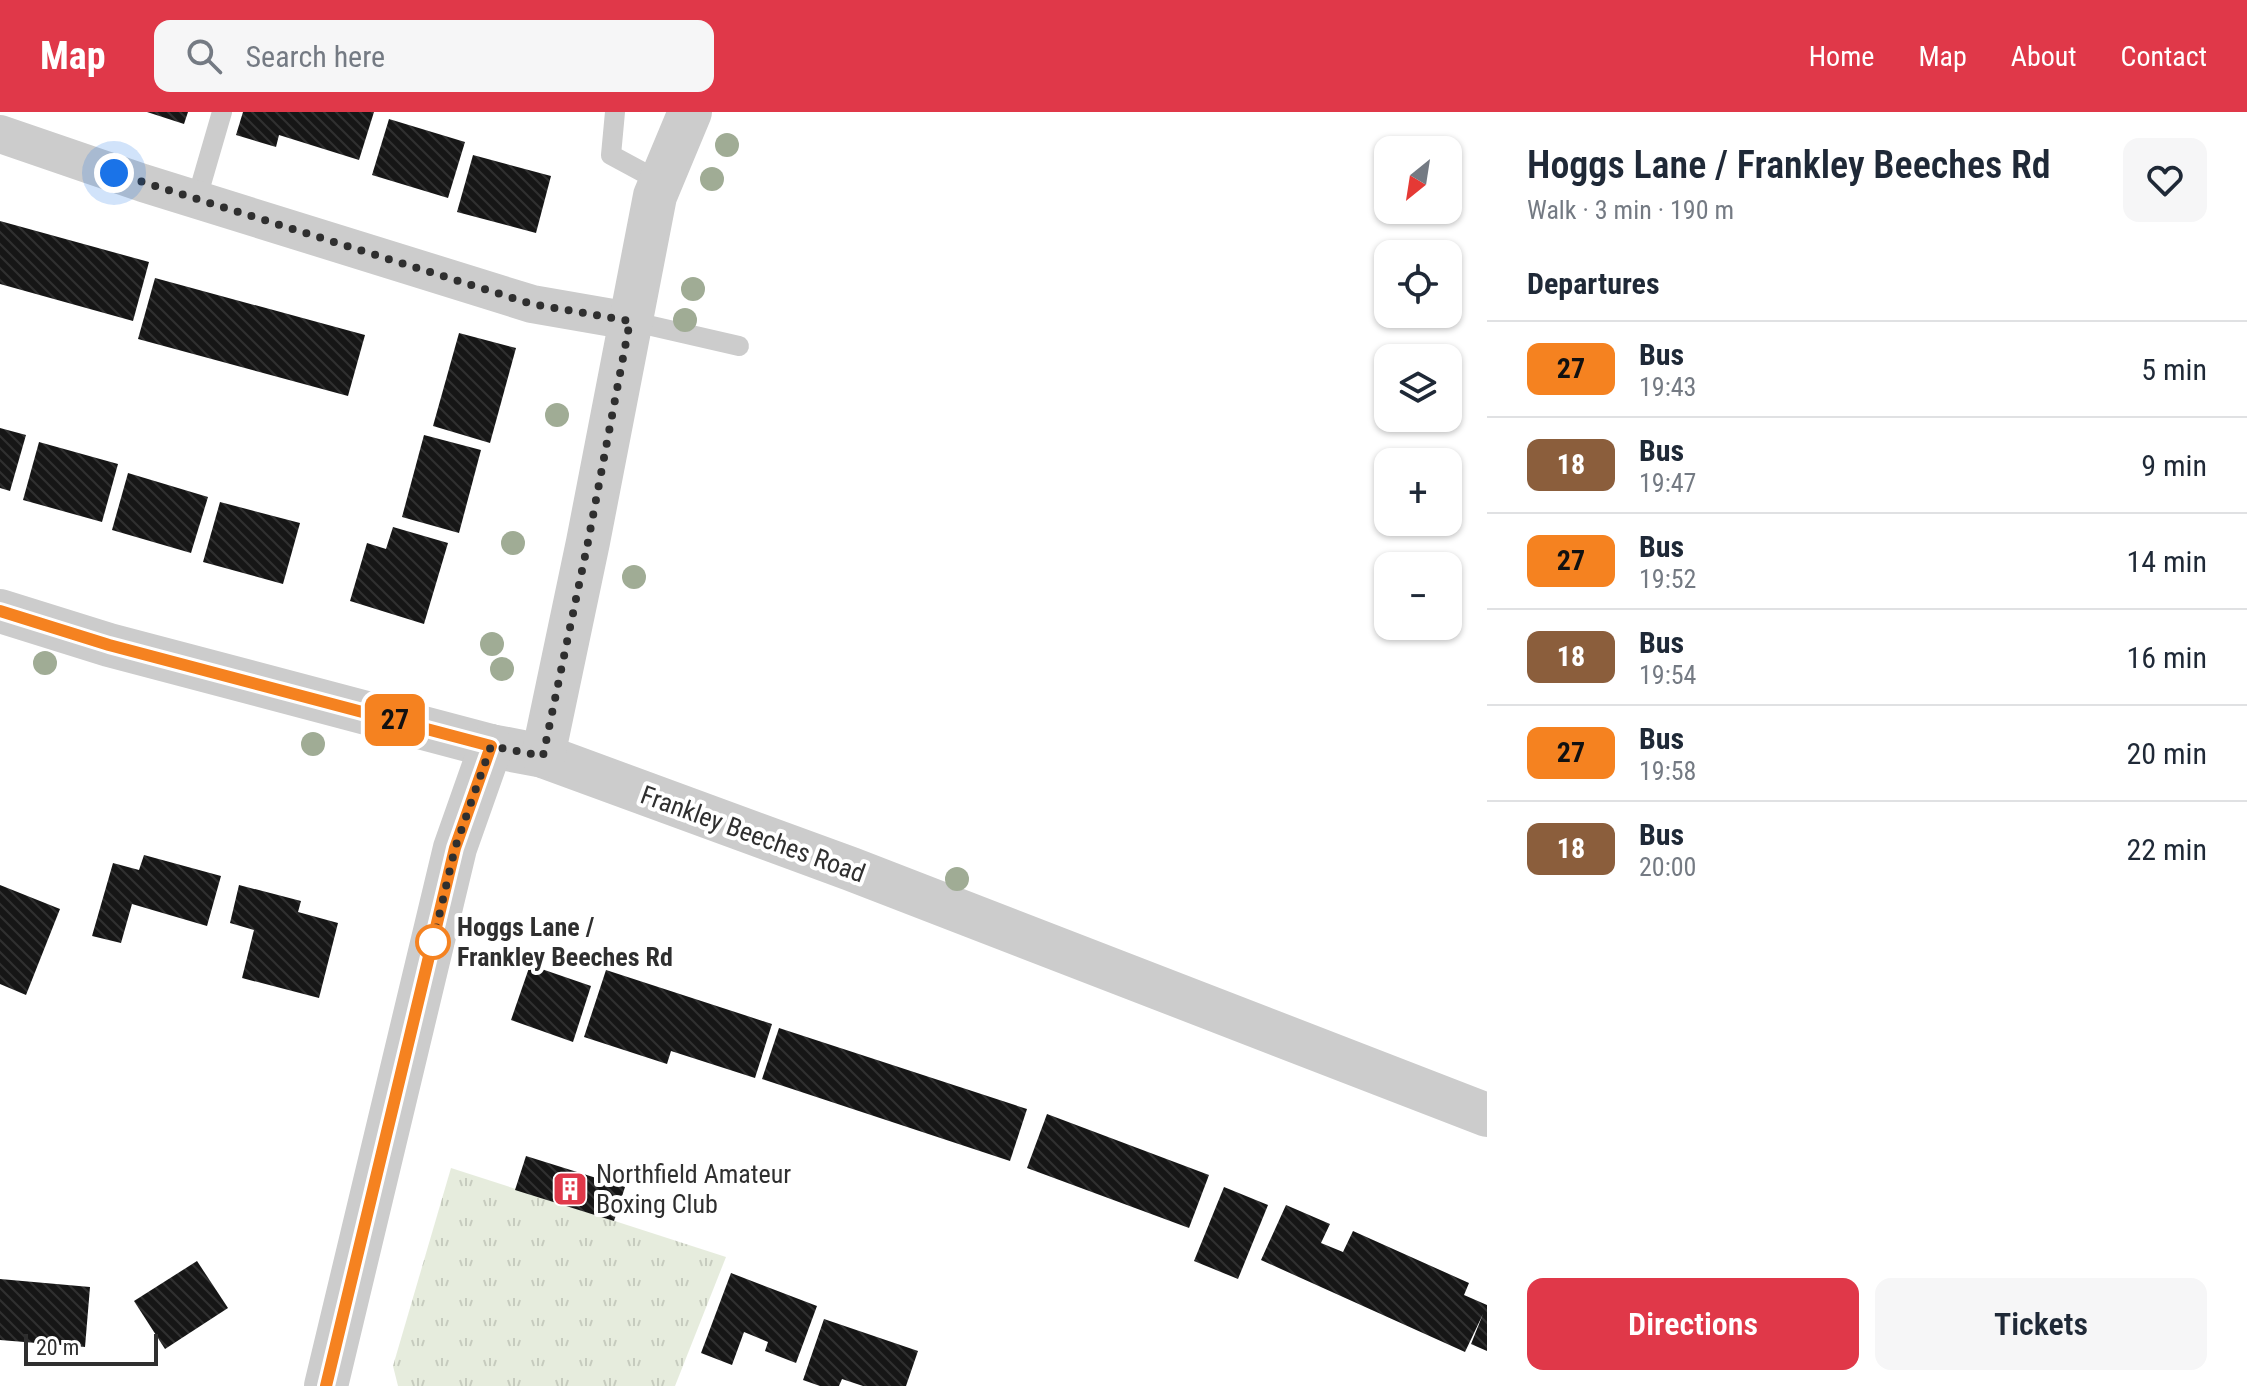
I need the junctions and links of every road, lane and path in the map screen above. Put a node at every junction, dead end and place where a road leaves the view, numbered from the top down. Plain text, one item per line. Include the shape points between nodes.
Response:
1 (222, 112) edge
2 (615, 112) edge
3 (690, 112) edge
4 (0, 134) edge
5 (661, 182) junction
6 (197, 198) junction
7 (630, 321) junction
8 (739, 346) dead end
9 (0, 611) edge
10 (491, 746) junction
11 (543, 756) junction
12 (1487, 1115) edge
13 (326, 1386) edge

1 - 6 lane
2 - 5 lane via 611,155
3 - 5 street
4 - 6 street
5 - 7 street
6 - 7 street via 532,304
7 - 8 lane
7 - 11 street
9 - 10 street, Frankley Beeches Road
10 - 11 street, Frankley Beeches Road
10 - 13 street via 455,848
11 - 12 street, Frankley Beeches Road

